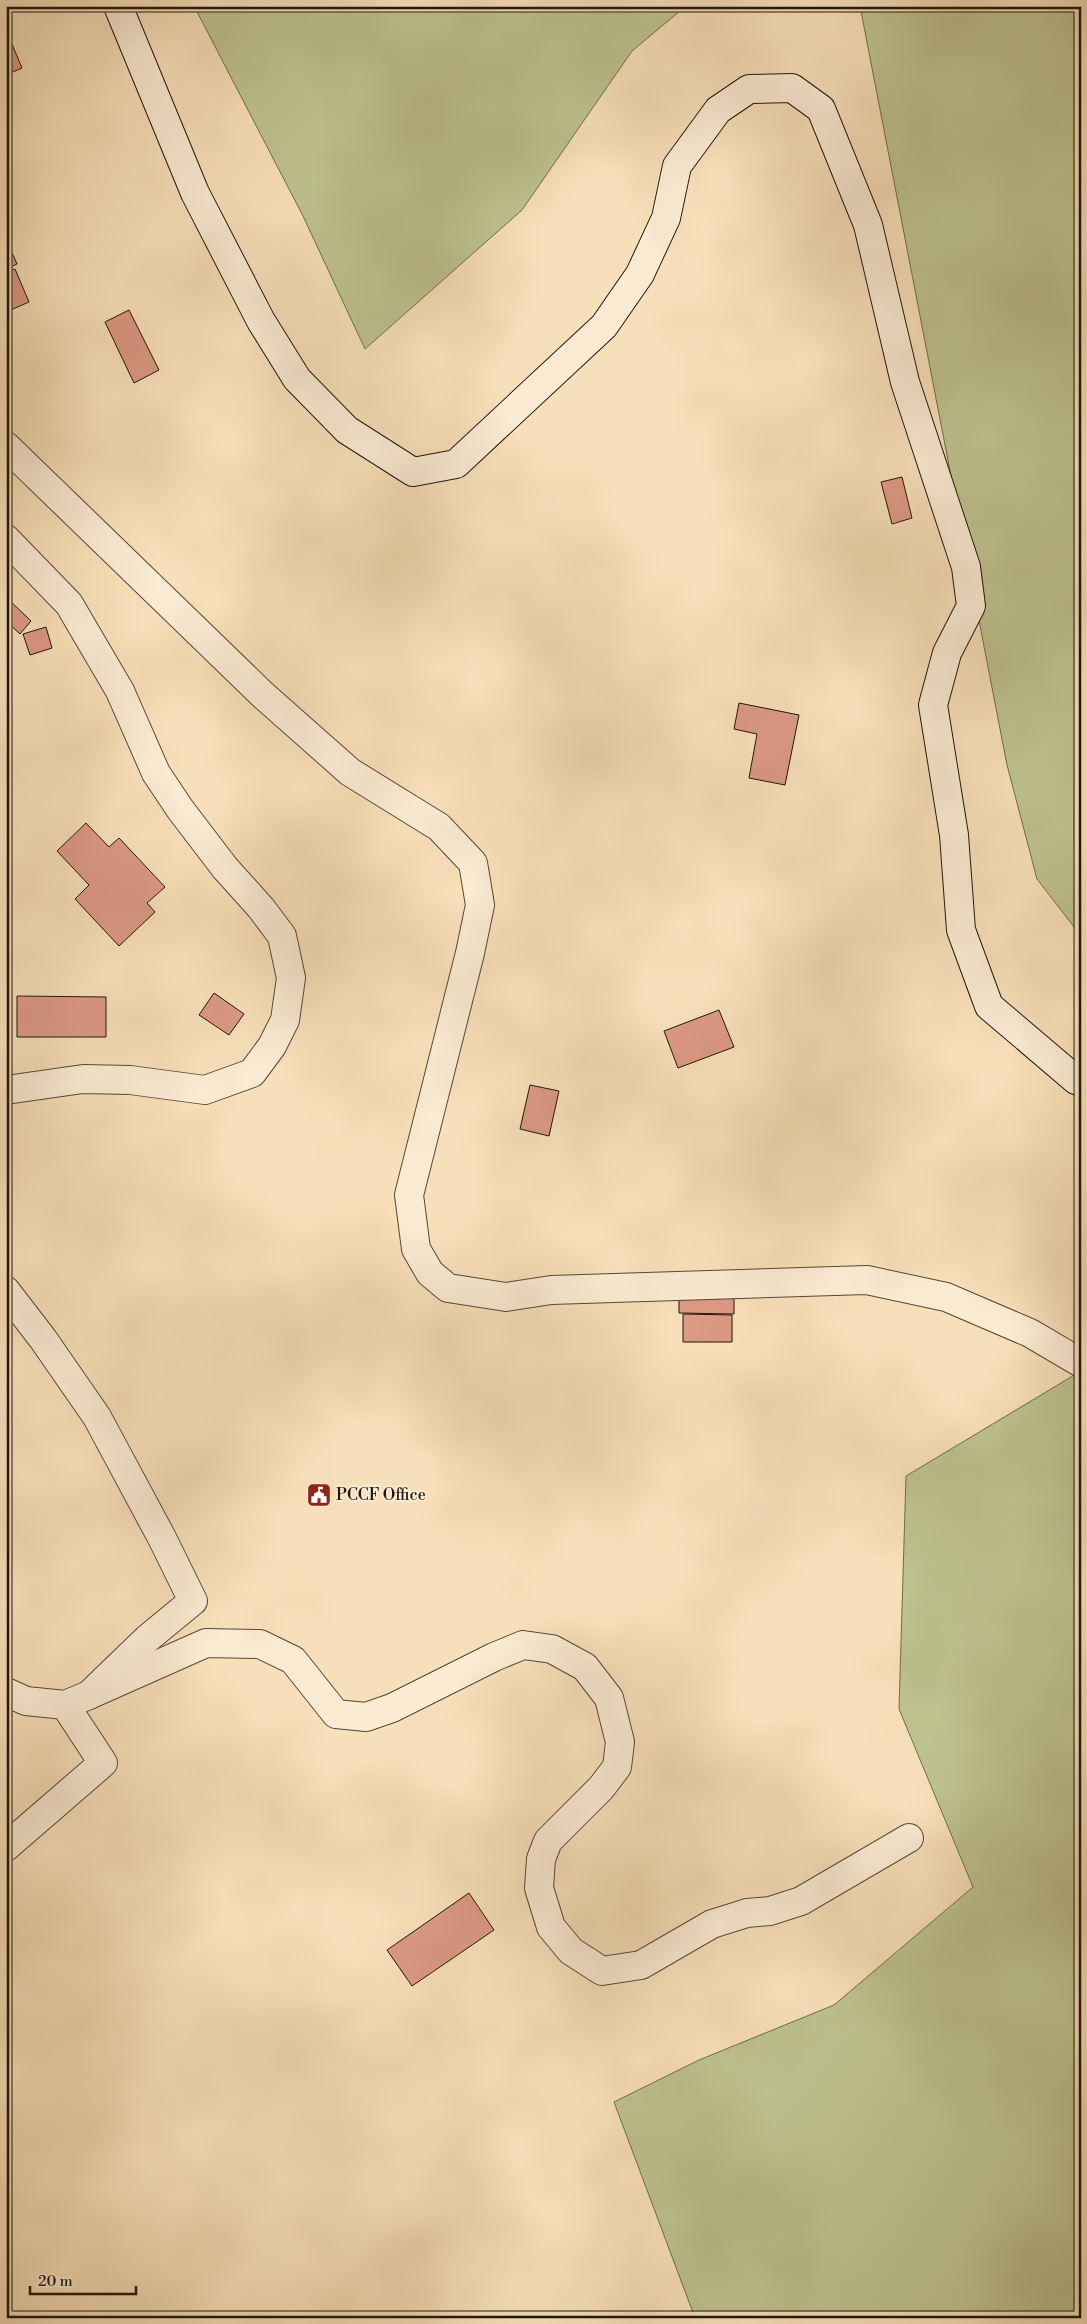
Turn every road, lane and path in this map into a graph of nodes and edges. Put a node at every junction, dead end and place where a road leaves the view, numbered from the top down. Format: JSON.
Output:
{"nodes":[{"id":1,"x":118,"y":6,"type":"edge"},
{"id":2,"x":6,"y":446,"type":"edge"},
{"id":3,"x":6,"y":539,"type":"edge"},
{"id":4,"x":1081,"y":1082,"type":"edge"},
{"id":5,"x":6,"y":1090,"type":"edge"},
{"id":6,"x":6,"y":1291,"type":"edge"},
{"id":7,"x":1081,"y":1363,"type":"edge"},
{"id":8,"x":6,"y":1692,"type":"edge"},
{"id":9,"x":77,"y":1700,"type":"junction"},
{"id":10,"x":909,"y":1838,"type":"dead end"},
{"id":11,"x":6,"y":1847,"type":"edge"}],
"edges":[{"from":1,"to":4,"type":"street"},
{"from":2,"to":7,"type":"street"},
{"from":3,"to":5,"type":"street"},
{"from":6,"to":9,"type":"street"},
{"from":8,"to":9,"type":"street"},
{"from":9,"to":10,"type":"street"},
{"from":9,"to":11,"type":"street"}]}
